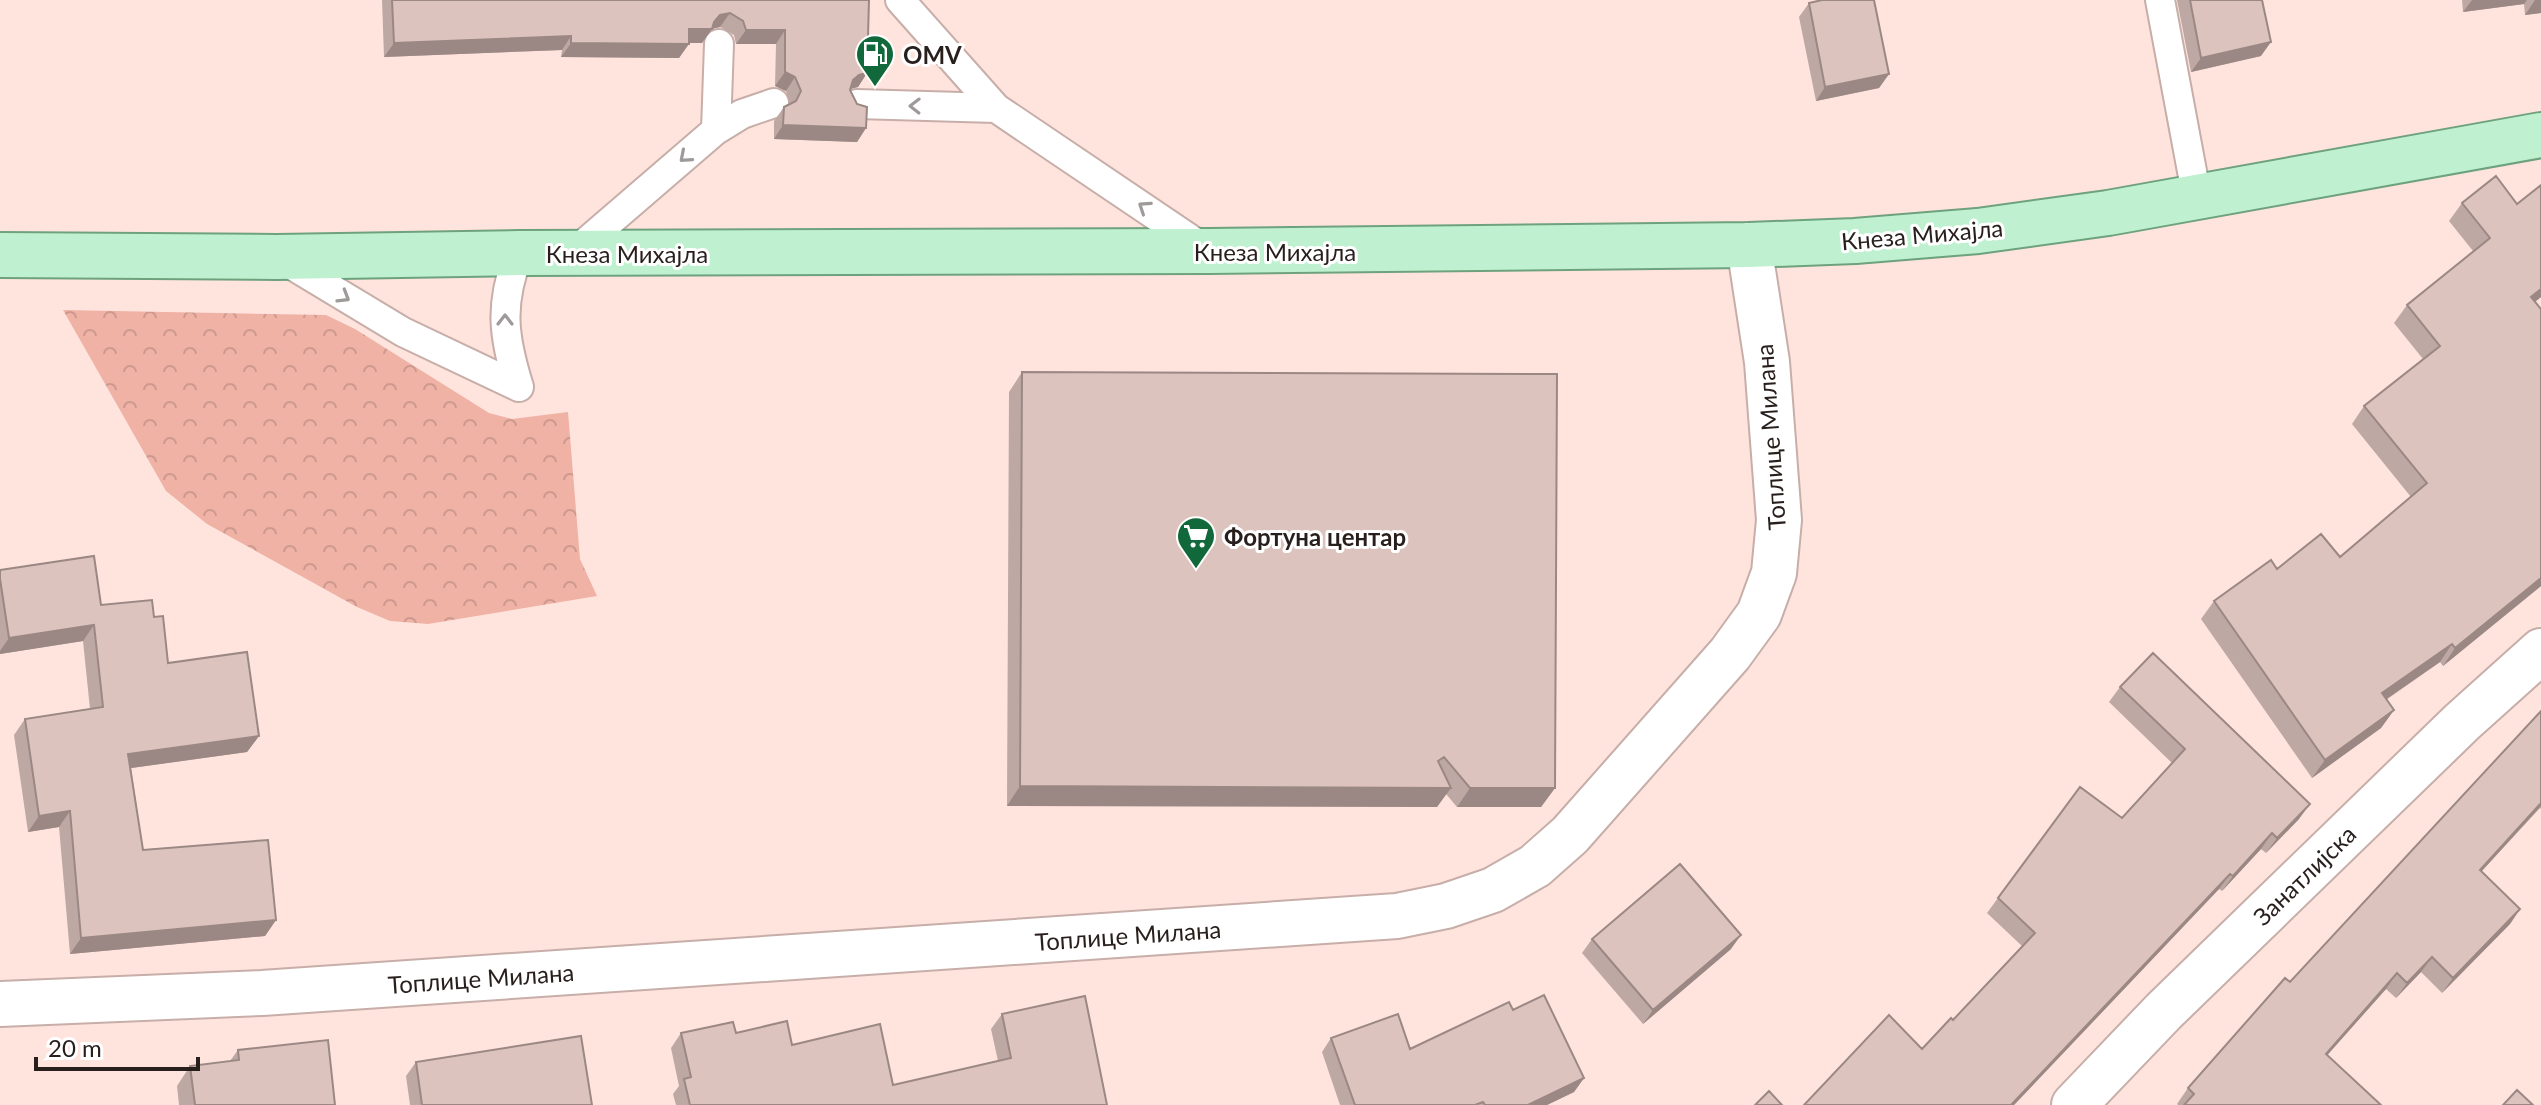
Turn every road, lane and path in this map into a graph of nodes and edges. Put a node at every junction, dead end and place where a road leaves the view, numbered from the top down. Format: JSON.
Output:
{"nodes":[{"id":1,"x":900,"y":0,"type":"edge"},
{"id":2,"x":2160,"y":0,"type":"edge"},
{"id":3,"x":719,"y":44,"type":"edge"},
{"id":4,"x":774,"y":103,"type":"dead end"},
{"id":5,"x":857,"y":104,"type":"edge"},
{"id":6,"x":996,"y":108,"type":"junction"},
{"id":7,"x":716,"y":130,"type":"junction"},
{"id":8,"x":2541,"y":135,"type":"edge"},
{"id":9,"x":2197,"y":198,"type":"junction"},
{"id":10,"x":1749,"y":245,"type":"junction"},
{"id":11,"x":1209,"y":251,"type":"junction"},
{"id":12,"x":519,"y":253,"type":"junction"},
{"id":13,"x":572,"y":254,"type":"junction"},
{"id":14,"x":0,"y":255,"type":"edge"},
{"id":15,"x":277,"y":257,"type":"junction"},
{"id":16,"x":2541,"y":651,"type":"edge"},
{"id":17,"x":0,"y":1004,"type":"edge"},
{"id":18,"x":2074,"y":1105,"type":"edge"}],
"edges":[{"from":1,"to":6,"type":"lane"},
{"from":2,"to":9,"type":"lane"},
{"from":3,"to":7,"type":"lane"},
{"from":4,"to":7,"type":"lane"},
{"from":6,"to":5,"type":"lane","one_way":true},
{"from":11,"to":6,"type":"lane","one_way":true},
{"from":7,"to":13,"type":"lane","one_way":true},
{"from":8,"to":9,"type":"main road","name":"Кнеза Михајла"},
{"from":9,"to":10,"type":"main road","name":"Кнеза Михајла"},
{"from":10,"to":11,"type":"main road","name":"Кнеза Михајла"},
{"from":10,"to":17,"type":"street","name":"Топлице Милана"},
{"from":11,"to":13,"type":"main road","name":"Кнеза Михајла"},
{"from":12,"to":13,"type":"main road","name":"Кнеза Михајла"},
{"from":12,"to":15,"type":"main road","name":"Кнеза Михајла"},
{"from":15,"to":12,"type":"lane","one_way":true},
{"from":14,"to":15,"type":"main road","name":"Кнеза Михајла"},
{"from":16,"to":18,"type":"street","name":"Занатлијска"}]}
